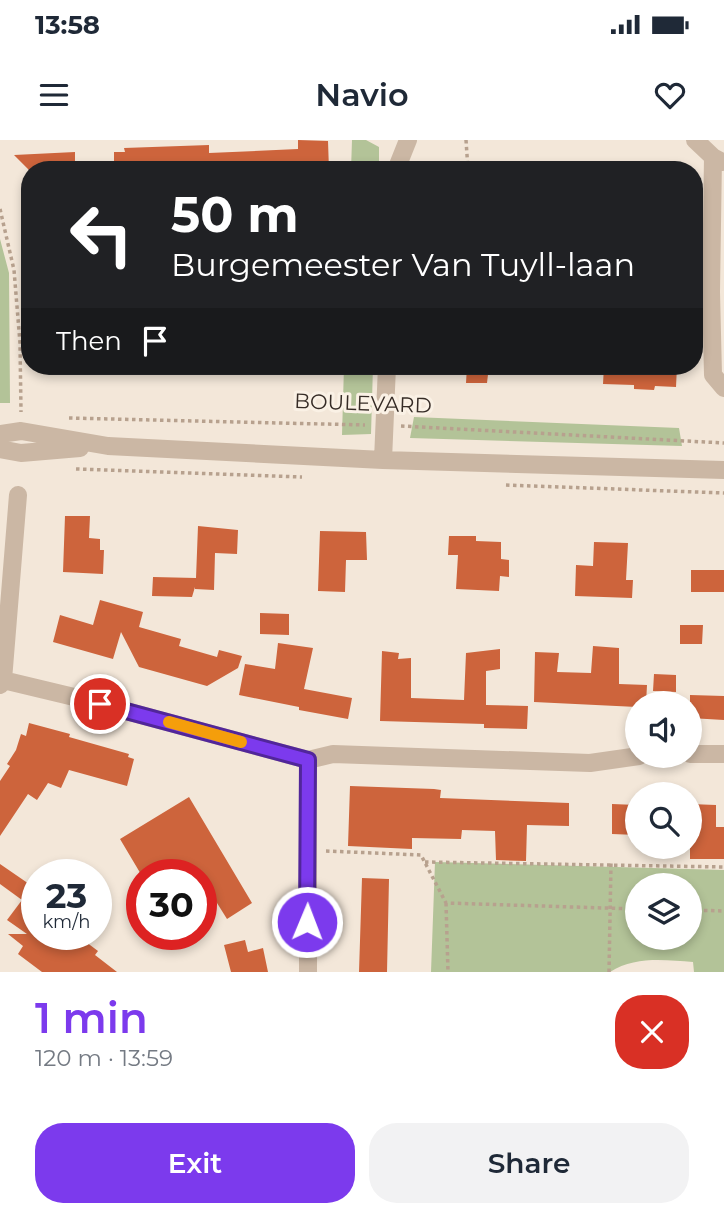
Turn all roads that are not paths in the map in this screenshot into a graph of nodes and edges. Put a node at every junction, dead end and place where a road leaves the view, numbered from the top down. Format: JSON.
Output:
{"nodes":[{"id":1,"x":695,"y":140,"type":"edge"},
{"id":2,"x":403,"y":142,"type":"edge"},
{"id":3,"x":719,"y":160,"type":"edge"},
{"id":4,"x":398,"y":161,"type":"edge"},
{"id":5,"x":703,"y":292,"type":"edge"},
{"id":6,"x":387,"y":375,"type":"edge"},
{"id":7,"x":724,"y":388,"type":"edge"},
{"id":8,"x":0,"y":434,"type":"edge"},
{"id":9,"x":108,"y":446,"type":"junction"},
{"id":10,"x":0,"y":449,"type":"edge"},
{"id":11,"x":383,"y":460,"type":"junction"},
{"id":12,"x":724,"y":470,"type":"edge"},
{"id":13,"x":18,"y":495,"type":"dead end"},
{"id":14,"x":2,"y":682,"type":"edge"},
{"id":15,"x":702,"y":754,"type":"edge"},
{"id":16,"x":724,"y":754,"type":"edge"},
{"id":17,"x":625,"y":758,"type":"edge"},
{"id":18,"x":308,"y":760,"type":"junction"},
{"id":19,"x":308,"y":972,"type":"edge"}],
"edges":[{"from":1,"to":3,"type":"street"},
{"from":2,"to":4,"type":"street"},
{"from":3,"to":5,"type":"street"},
{"from":5,"to":7,"type":"street"},
{"from":6,"to":11,"type":"street"},
{"from":8,"to":9,"type":"street"},
{"from":9,"to":10,"type":"street"},
{"from":9,"to":11,"type":"street"},
{"from":11,"to":12,"type":"street"},
{"from":13,"to":14,"type":"street"},
{"from":14,"to":18,"type":"street"},
{"from":15,"to":16,"type":"street"},
{"from":17,"to":18,"type":"street"},
{"from":18,"to":19,"type":"street"}]}
